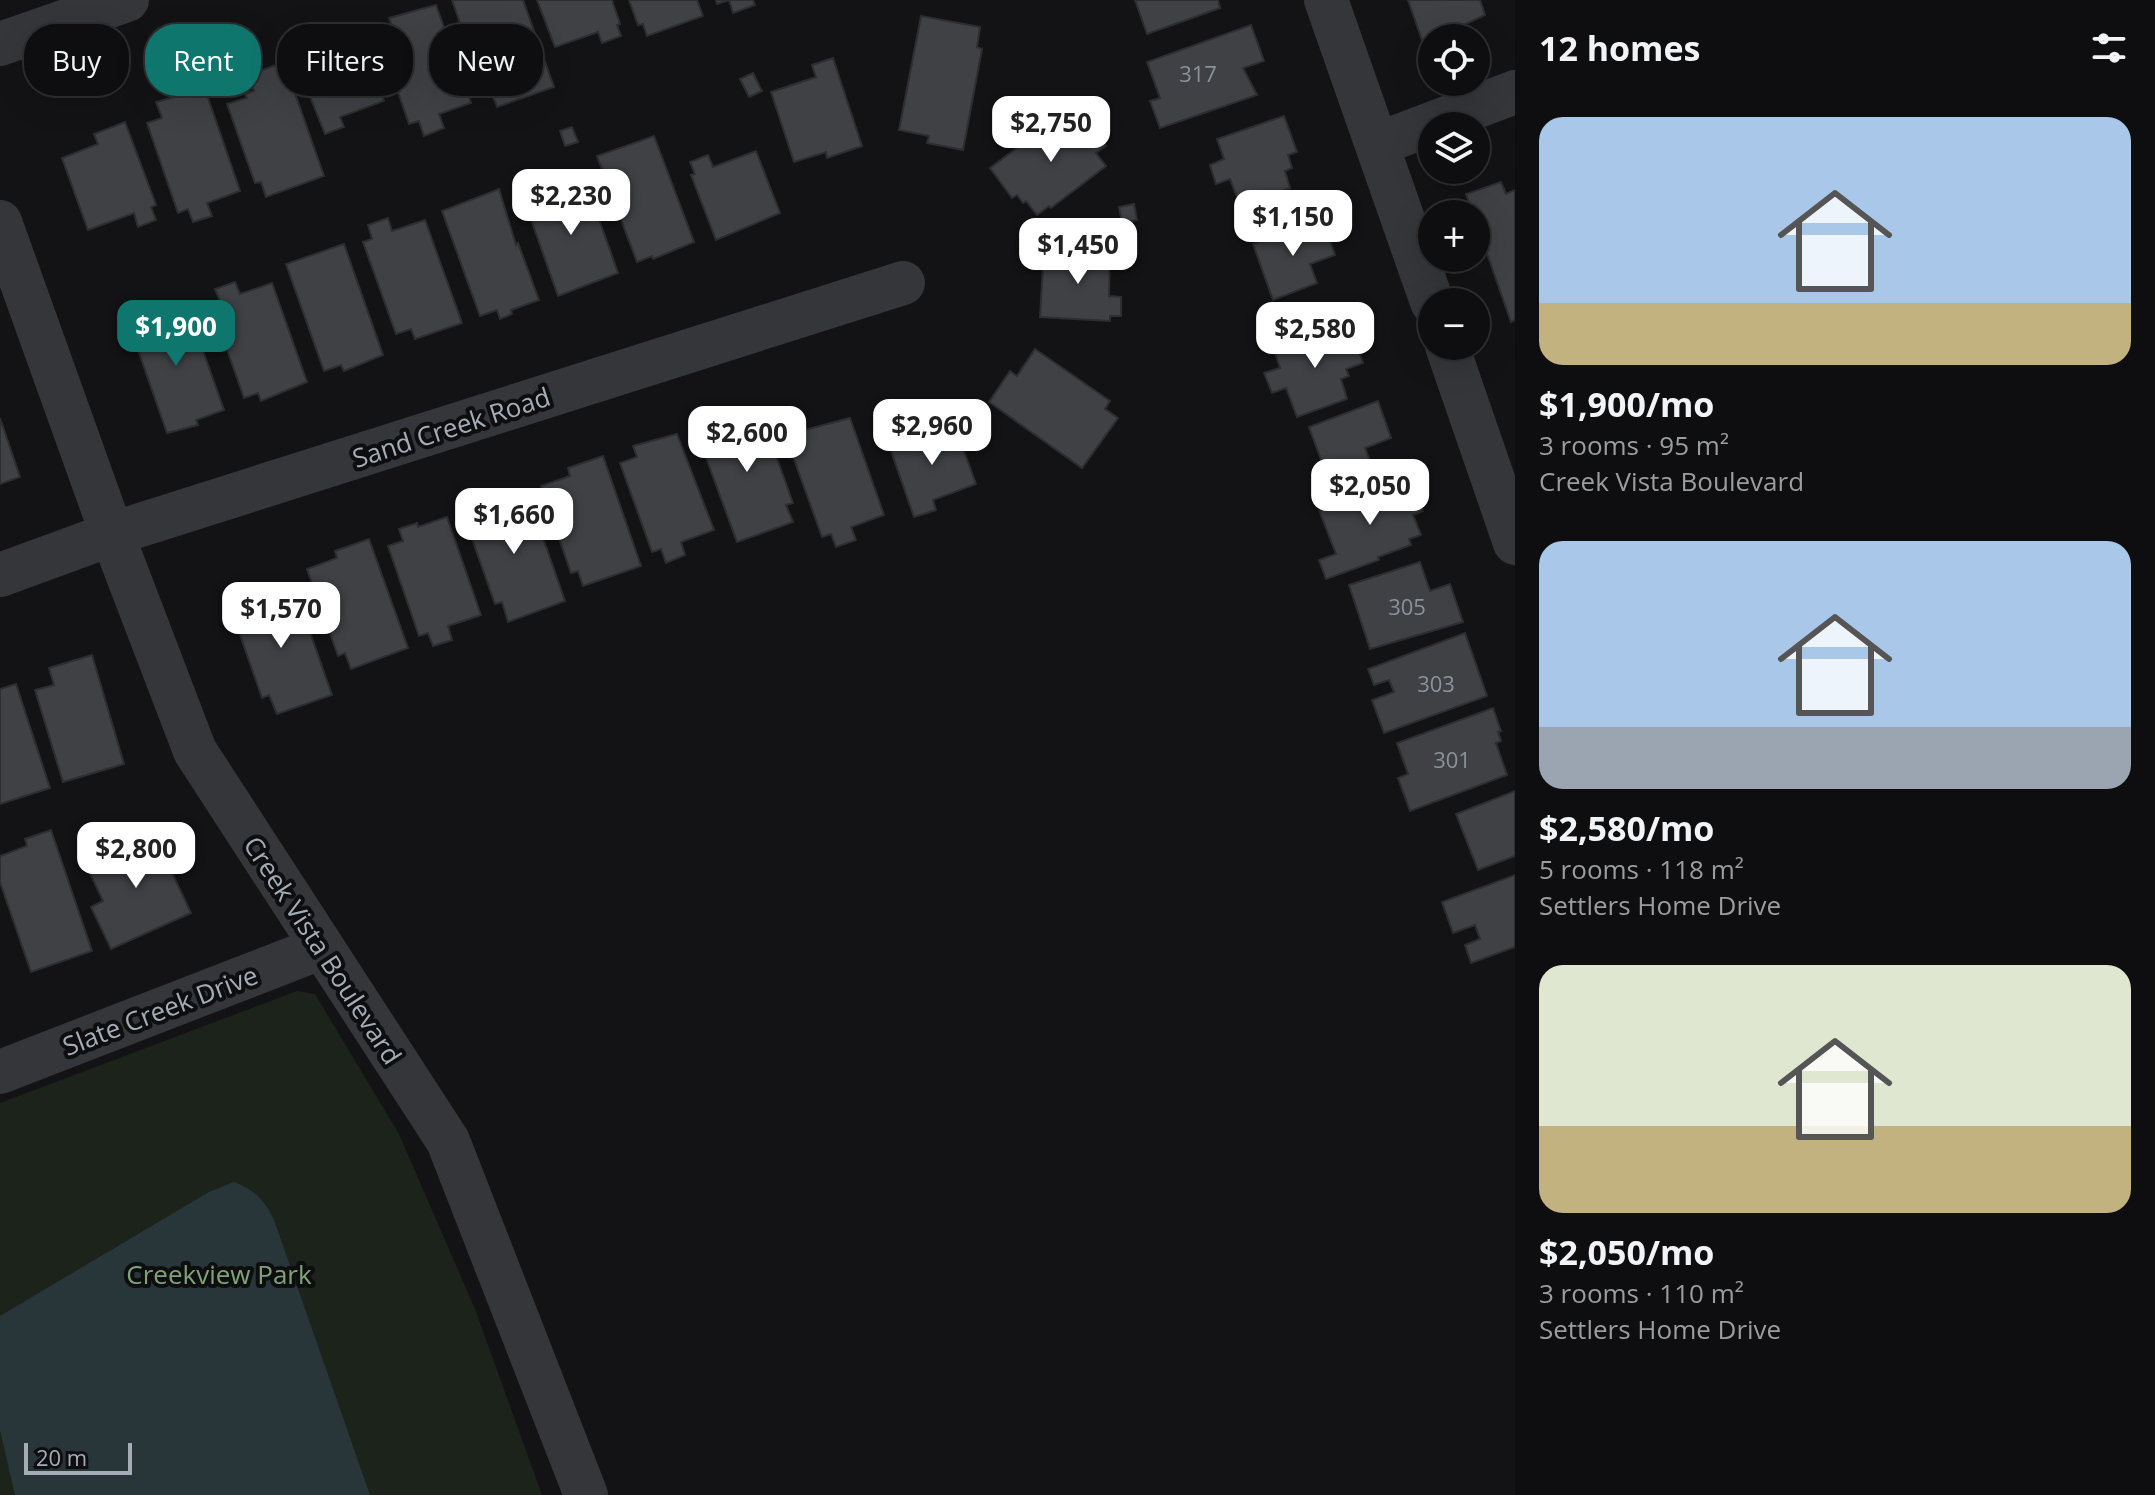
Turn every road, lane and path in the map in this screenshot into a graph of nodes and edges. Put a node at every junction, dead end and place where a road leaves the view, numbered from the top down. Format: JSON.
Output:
{"nodes":[{"id":1,"x":127,"y":0,"type":"edge"},
{"id":2,"x":1326,"y":0,"type":"edge"},
{"id":3,"x":0,"y":44,"type":"edge"},
{"id":4,"x":1515,"y":92,"type":"edge"},
{"id":5,"x":1378,"y":144,"type":"junction"},
{"id":6,"x":0,"y":222,"type":"edge"},
{"id":7,"x":903,"y":283,"type":"dead end"},
{"id":8,"x":1427,"y":288,"type":"edge"},
{"id":9,"x":1452,"y":360,"type":"edge"},
{"id":10,"x":112,"y":534,"type":"junction"},
{"id":11,"x":1515,"y":543,"type":"edge"},
{"id":12,"x":0,"y":575,"type":"edge"},
{"id":13,"x":320,"y":948,"type":"junction"},
{"id":14,"x":0,"y":1072,"type":"edge"},
{"id":15,"x":586,"y":1495,"type":"edge"}],
"edges":[{"from":1,"to":3,"type":"street"},
{"from":2,"to":5,"type":"street"},
{"from":4,"to":5,"type":"street"},
{"from":5,"to":8,"type":"street"},
{"from":6,"to":10,"type":"street","name":"Creek Vista Boulevard"},
{"from":7,"to":10,"type":"street","name":"Sand Creek Road"},
{"from":9,"to":11,"type":"street"},
{"from":10,"to":12,"type":"street","name":"Sand Creek Road"},
{"from":10,"to":13,"type":"street","name":"Creek Vista Boulevard"},
{"from":13,"to":14,"type":"street","name":"Slate Creek Drive"},
{"from":13,"to":15,"type":"street","name":"Creek Vista Boulevard"}]}
